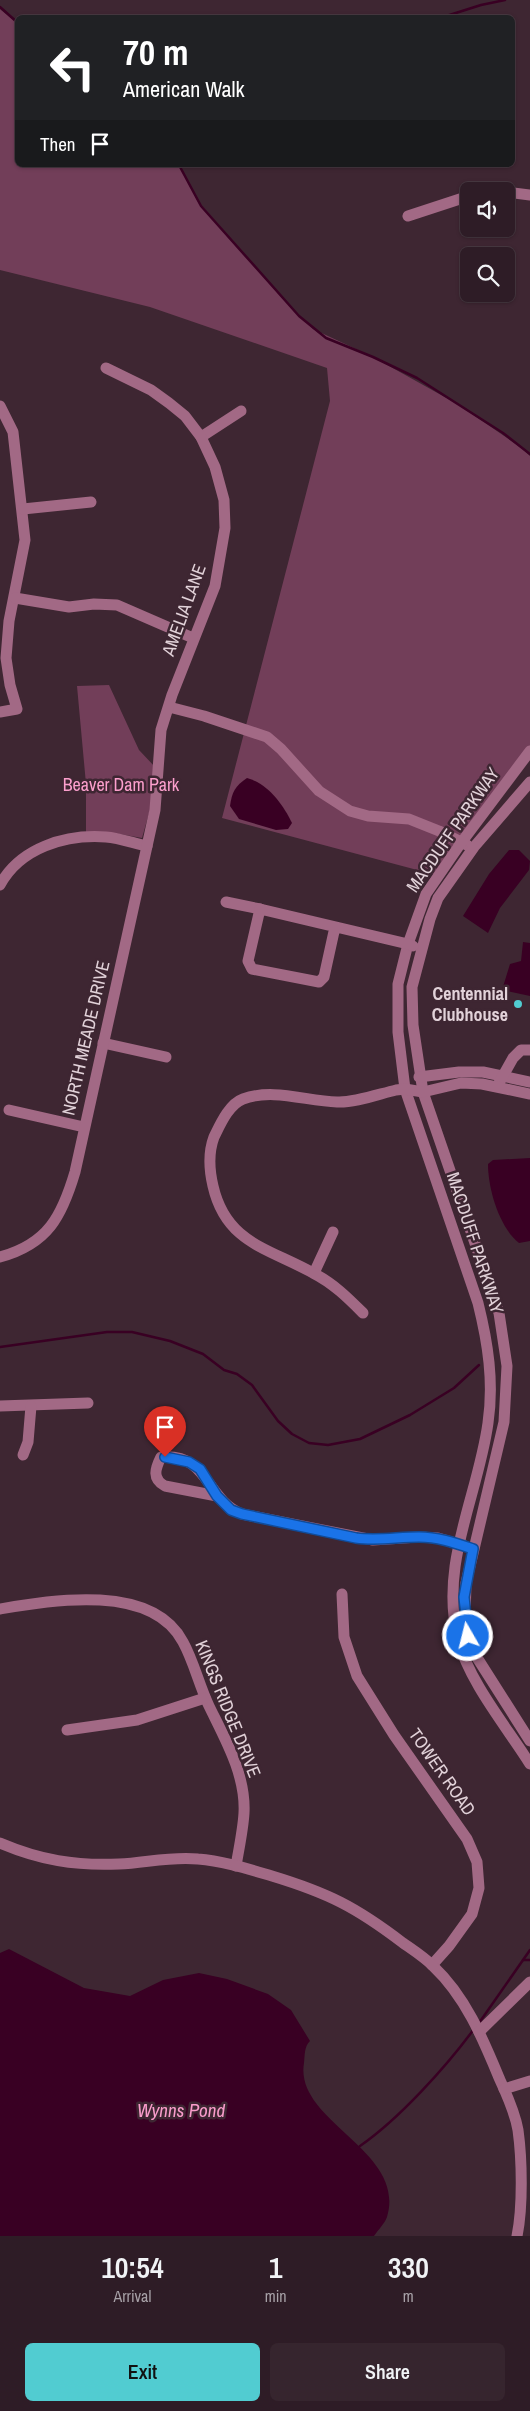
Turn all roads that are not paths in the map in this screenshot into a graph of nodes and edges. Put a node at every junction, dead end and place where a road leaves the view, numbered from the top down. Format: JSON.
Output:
{"nodes":[{"id":1,"x":515,"y":193,"type":"edge"},
{"id":2,"x":530,"y":195,"type":"edge"},
{"id":3,"x":460,"y":199,"type":"edge"},
{"id":4,"x":408,"y":216,"type":"dead end"},
{"id":5,"x":106,"y":368,"type":"dead end"},
{"id":6,"x":0,"y":406,"type":"edge"},
{"id":7,"x":241,"y":411,"type":"dead end"},
{"id":8,"x":201,"y":437,"type":"junction"},
{"id":9,"x":91,"y":502,"type":"dead end"},
{"id":10,"x":23,"y":509,"type":"junction"},
{"id":11,"x":15,"y":598,"type":"junction"},
{"id":12,"x":193,"y":638,"type":"junction"},
{"id":13,"x":169,"y":707,"type":"junction"},
{"id":14,"x":0,"y":712,"type":"edge"},
{"id":15,"x":530,"y":750,"type":"edge"},
{"id":16,"x":530,"y":782,"type":"edge"},
{"id":17,"x":157,"y":794,"type":"joint"},
{"id":18,"x":460,"y":843,"type":"junction"},
{"id":19,"x":147,"y":846,"type":"junction"},
{"id":20,"x":474,"y":847,"type":"junction"},
{"id":21,"x":0,"y":885,"type":"edge"},
{"id":22,"x":226,"y":902,"type":"dead end"},
{"id":23,"x":260,"y":909,"type":"junction"},
{"id":24,"x":335,"y":927,"type":"junction"},
{"id":25,"x":408,"y":944,"type":"junction"},
{"id":26,"x":421,"y":949,"type":"junction"},
{"id":27,"x":103,"y":1043,"type":"junction"},
{"id":28,"x":530,"y":1050,"type":"edge"},
{"id":29,"x":166,"y":1057,"type":"dead end"},
{"id":30,"x":419,"y":1077,"type":"junction"},
{"id":31,"x":500,"y":1082,"type":"junction"},
{"id":32,"x":530,"y":1082,"type":"edge"},
{"id":33,"x":405,"y":1089,"type":"junction"},
{"id":34,"x":423,"y":1092,"type":"junction"},
{"id":35,"x":530,"y":1094,"type":"edge"},
{"id":36,"x":9,"y":1110,"type":"dead end"},
{"id":37,"x":84,"y":1127,"type":"junction"},
{"id":38,"x":333,"y":1232,"type":"dead end"},
{"id":39,"x":0,"y":1257,"type":"edge"},
{"id":40,"x":314,"y":1273,"type":"junction"},
{"id":41,"x":363,"y":1313,"type":"dead end"},
{"id":42,"x":88,"y":1403,"type":"dead end"},
{"id":43,"x":0,"y":1406,"type":"edge"},
{"id":44,"x":31,"y":1406,"type":"junction"},
{"id":45,"x":23,"y":1455,"type":"dead end"},
{"id":46,"x":217,"y":1496,"type":"junction"},
{"id":47,"x":459,"y":1544,"type":"junction"},
{"id":48,"x":473,"y":1549,"type":"junction"},
{"id":49,"x":342,"y":1594,"type":"dead end"},
{"id":50,"x":0,"y":1609,"type":"edge"},
{"id":51,"x":205,"y":1698,"type":"junction"},
{"id":52,"x":67,"y":1730,"type":"dead end"},
{"id":53,"x":530,"y":1741,"type":"edge"},
{"id":54,"x":530,"y":1764,"type":"edge"},
{"id":55,"x":0,"y":1844,"type":"edge"},
{"id":56,"x":236,"y":1866,"type":"junction"},
{"id":57,"x":432,"y":1965,"type":"junction"},
{"id":58,"x":530,"y":1982,"type":"edge"},
{"id":59,"x":479,"y":2032,"type":"junction"},
{"id":60,"x":530,"y":2081,"type":"edge"},
{"id":61,"x":504,"y":2088,"type":"junction"},
{"id":62,"x":526,"y":2205,"type":"edge"},
{"id":63,"x":517,"y":2236,"type":"edge"}],
"edges":[{"from":1,"to":2,"type":"street"},
{"from":3,"to":4,"type":"street"},
{"from":5,"to":8,"type":"street","name":"AMELIA LANE"},
{"from":6,"to":10,"type":"street"},
{"from":7,"to":8,"type":"street"},
{"from":8,"to":12,"type":"street","name":"AMELIA LANE"},
{"from":9,"to":10,"type":"street"},
{"from":10,"to":11,"type":"street"},
{"from":11,"to":12,"type":"street"},
{"from":11,"to":14,"type":"street"},
{"from":12,"to":13,"type":"street","name":"AMELIA LANE"},
{"from":13,"to":17,"type":"street","name":"AMELIA LANE"},
{"from":13,"to":18,"type":"street"},
{"from":15,"to":18,"type":"street","name":"MACDUFF PARKWAY"},
{"from":16,"to":20,"type":"street","name":"MACDUFF PARKWAY"},
{"from":17,"to":19,"type":"street","name":"NORTH MEADE DRIVE"},
{"from":18,"to":20,"type":"street"},
{"from":18,"to":25,"type":"street","name":"MACDUFF PARKWAY"},
{"from":19,"to":21,"type":"street"},
{"from":19,"to":27,"type":"street","name":"NORTH MEADE DRIVE"},
{"from":20,"to":26,"type":"street","name":"MACDUFF PARKWAY"},
{"from":22,"to":23,"type":"street"},
{"from":23,"to":24,"type":"street"},
{"from":23,"to":24,"type":"street"},
{"from":24,"to":25,"type":"street"},
{"from":25,"to":26,"type":"street"},
{"from":25,"to":33,"type":"street","name":"MACDUFF PARKWAY"},
{"from":26,"to":30,"type":"street","name":"MACDUFF PARKWAY"},
{"from":27,"to":29,"type":"street"},
{"from":27,"to":37,"type":"street","name":"NORTH MEADE DRIVE"},
{"from":28,"to":31,"type":"street"},
{"from":30,"to":31,"type":"street"},
{"from":30,"to":33,"type":"street"},
{"from":30,"to":34,"type":"street","name":"MACDUFF PARKWAY"},
{"from":31,"to":32,"type":"street"},
{"from":31,"to":34,"type":"street"},
{"from":31,"to":35,"type":"street"},
{"from":33,"to":34,"type":"street"},
{"from":33,"to":40,"type":"street"},
{"from":33,"to":47,"type":"street","name":"MACDUFF PARKWAY"},
{"from":34,"to":48,"type":"street","name":"MACDUFF PARKWAY"},
{"from":36,"to":37,"type":"street"},
{"from":37,"to":39,"type":"street","name":"NORTH MEADE DRIVE"},
{"from":38,"to":40,"type":"street"},
{"from":40,"to":41,"type":"street"},
{"from":42,"to":44,"type":"street"},
{"from":43,"to":44,"type":"street"},
{"from":44,"to":45,"type":"street"},
{"from":46,"to":46,"type":"street"},
{"from":46,"to":47,"type":"street"},
{"from":47,"to":48,"type":"street"},
{"from":47,"to":54,"type":"street","name":"MACDUFF PARKWAY"},
{"from":48,"to":53,"type":"street","name":"MACDUFF PARKWAY"},
{"from":49,"to":57,"type":"street","name":"TOWER ROAD"},
{"from":50,"to":51,"type":"street","name":"KINGS RIDGE DRIVE"},
{"from":51,"to":52,"type":"street"},
{"from":51,"to":56,"type":"street","name":"KINGS RIDGE DRIVE"},
{"from":55,"to":56,"type":"street"},
{"from":56,"to":57,"type":"street"},
{"from":57,"to":59,"type":"street"},
{"from":58,"to":59,"type":"street"},
{"from":59,"to":61,"type":"street"},
{"from":60,"to":61,"type":"street"},
{"from":61,"to":62,"type":"street"},
{"from":62,"to":63,"type":"street"}]}
